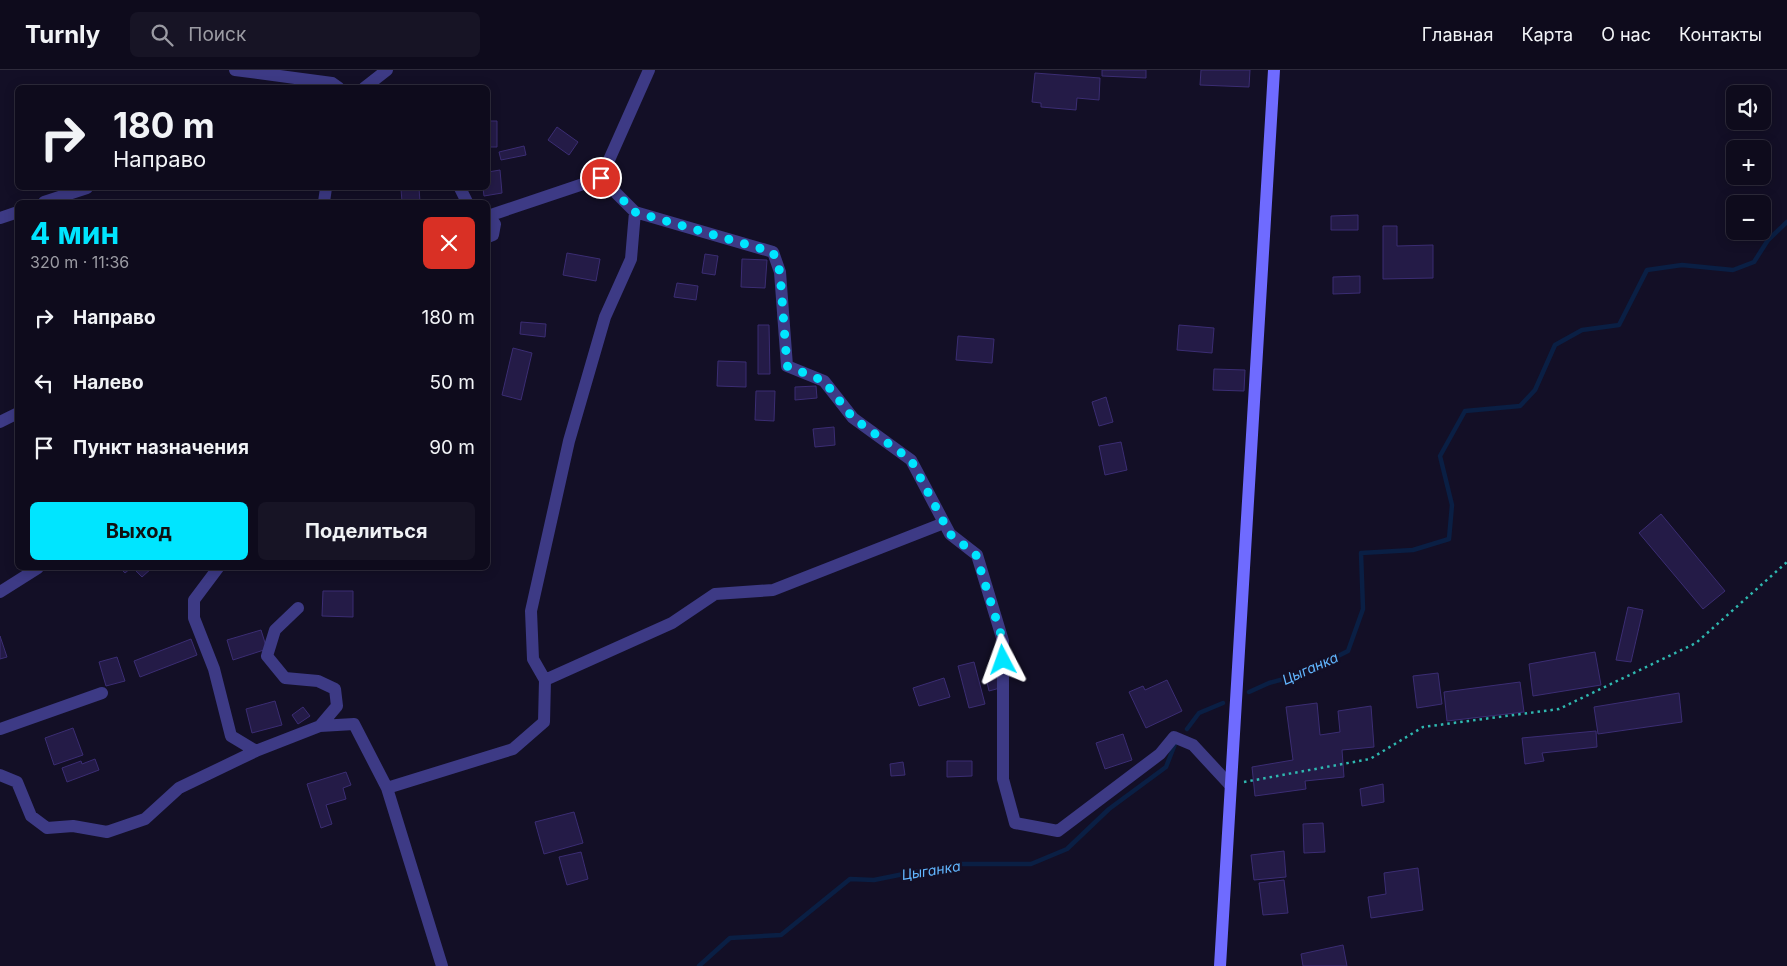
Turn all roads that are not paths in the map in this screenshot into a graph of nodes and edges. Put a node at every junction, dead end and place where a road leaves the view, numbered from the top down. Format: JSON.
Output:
{"nodes":[{"id":1,"x":235,"y":70,"type":"edge"},
{"id":2,"x":387,"y":70,"type":"edge"},
{"id":3,"x":648,"y":70,"type":"edge"},
{"id":4,"x":1274,"y":70,"type":"edge"},
{"id":5,"x":335,"y":85,"type":"edge"},
{"id":6,"x":368,"y":85,"type":"edge"},
{"id":7,"x":601,"y":178,"type":"junction"},
{"id":8,"x":81,"y":190,"type":"edge"},
{"id":9,"x":50,"y":200,"type":"edge"},
{"id":10,"x":635,"y":212,"type":"junction"},
{"id":11,"x":15,"y":213,"type":"edge"},
{"id":12,"x":490,"y":215,"type":"edge"},
{"id":13,"x":0,"y":218,"type":"edge"},
{"id":14,"x":490,"y":218,"type":"edge"},
{"id":15,"x":490,"y":236,"type":"edge"},
{"id":16,"x":15,"y":414,"type":"edge"},
{"id":17,"x":0,"y":422,"type":"edge"},
{"id":18,"x":944,"y":523,"type":"junction"},
{"id":19,"x":35,"y":570,"type":"edge"},
{"id":20,"x":216,"y":570,"type":"edge"},
{"id":21,"x":0,"y":592,"type":"edge"},
{"id":22,"x":298,"y":608,"type":"dead end"},
{"id":23,"x":545,"y":680,"type":"junction"},
{"id":24,"x":102,"y":693,"type":"dead end"},
{"id":25,"x":320,"y":726,"type":"junction"},
{"id":26,"x":0,"y":729,"type":"edge"},
{"id":27,"x":256,"y":751,"type":"junction"},
{"id":28,"x":0,"y":775,"type":"edge"},
{"id":29,"x":1230,"y":785,"type":"junction"},
{"id":30,"x":387,"y":788,"type":"junction"},
{"id":31,"x":442,"y":966,"type":"edge"},
{"id":32,"x":1220,"y":966,"type":"edge"}],
"edges":[{"from":1,"to":5,"type":"street"},
{"from":2,"to":6,"type":"street"},
{"from":3,"to":7,"type":"street"},
{"from":4,"to":29,"type":"street"},
{"from":7,"to":10,"type":"street"},
{"from":7,"to":12,"type":"street"},
{"from":8,"to":9,"type":"street"},
{"from":10,"to":18,"type":"street"},
{"from":10,"to":23,"type":"street"},
{"from":11,"to":13,"type":"street"},
{"from":14,"to":15,"type":"street"},
{"from":16,"to":17,"type":"street"},
{"from":18,"to":23,"type":"street"},
{"from":18,"to":29,"type":"street"},
{"from":19,"to":21,"type":"street"},
{"from":20,"to":27,"type":"street"},
{"from":22,"to":25,"type":"street"},
{"from":23,"to":30,"type":"street"},
{"from":24,"to":26,"type":"street"},
{"from":25,"to":27,"type":"street"},
{"from":25,"to":30,"type":"street"},
{"from":27,"to":28,"type":"street"},
{"from":29,"to":32,"type":"street"},
{"from":30,"to":31,"type":"street"}]}
